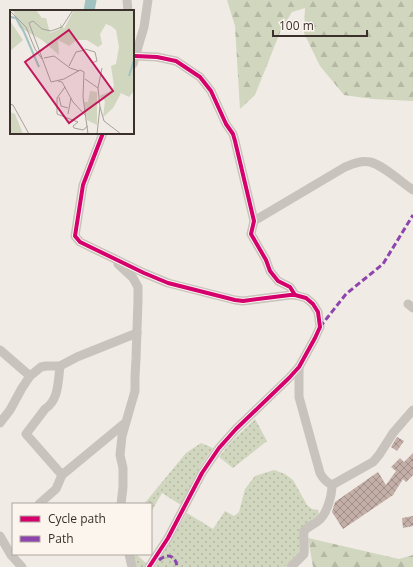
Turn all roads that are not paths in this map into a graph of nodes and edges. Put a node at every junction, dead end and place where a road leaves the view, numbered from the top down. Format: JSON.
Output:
{"nodes":[{"id":1,"x":127,"y":0,"type":"edge"},
{"id":2,"x":148,"y":0,"type":"edge"},
{"id":3,"x":128,"y":10,"type":"edge"},
{"id":4,"x":134,"y":60,"type":"edge"},
{"id":5,"x":103,"y":134,"type":"edge"},
{"id":6,"x":413,"y":190,"type":"edge"},
{"id":7,"x":254,"y":221,"type":"junction"},
{"id":8,"x":110,"y":257,"type":"junction"},
{"id":9,"x":295,"y":295,"type":"junction"},
{"id":10,"x":137,"y":333,"type":"junction"},
{"id":11,"x":0,"y":350,"type":"edge"},
{"id":12,"x":60,"y":366,"type":"junction"},
{"id":13,"x":299,"y":367,"type":"junction"},
{"id":14,"x":30,"y":376,"type":"junction"},
{"id":15,"x":413,"y":410,"type":"edge"},
{"id":16,"x":0,"y":423,"type":"edge"},
{"id":17,"x":125,"y":423,"type":"junction"},
{"id":18,"x":62,"y":475,"type":"junction"},
{"id":19,"x":332,"y":485,"type":"junction"},
{"id":20,"x":40,"y":503,"type":"edge"},
{"id":21,"x":121,"y":503,"type":"edge"},
{"id":22,"x":0,"y":536,"type":"edge"},
{"id":23,"x":129,"y":555,"type":"edge"},
{"id":24,"x":22,"y":567,"type":"edge"},
{"id":25,"x":132,"y":567,"type":"edge"},
{"id":26,"x":149,"y":567,"type":"edge"},
{"id":27,"x":290,"y":567,"type":"edge"}],
"edges":[{"from":1,"to":3,"type":"street"},
{"from":2,"to":4,"type":"street"},
{"from":4,"to":7,"type":"street"},
{"from":5,"to":8,"type":"street"},
{"from":6,"to":7,"type":"street"},
{"from":7,"to":9,"type":"street"},
{"from":8,"to":9,"type":"street"},
{"from":8,"to":10,"type":"street"},
{"from":9,"to":13,"type":"street"},
{"from":10,"to":12,"type":"street"},
{"from":10,"to":17,"type":"street"},
{"from":11,"to":14,"type":"street"},
{"from":12,"to":14,"type":"street"},
{"from":12,"to":18,"type":"street"},
{"from":13,"to":19,"type":"street"},
{"from":13,"to":26,"type":"street"},
{"from":14,"to":16,"type":"street"},
{"from":15,"to":19,"type":"street"},
{"from":17,"to":18,"type":"street"},
{"from":17,"to":21,"type":"street"},
{"from":18,"to":20,"type":"street"},
{"from":19,"to":27,"type":"street"},
{"from":22,"to":24,"type":"street"},
{"from":23,"to":25,"type":"street"}]}
